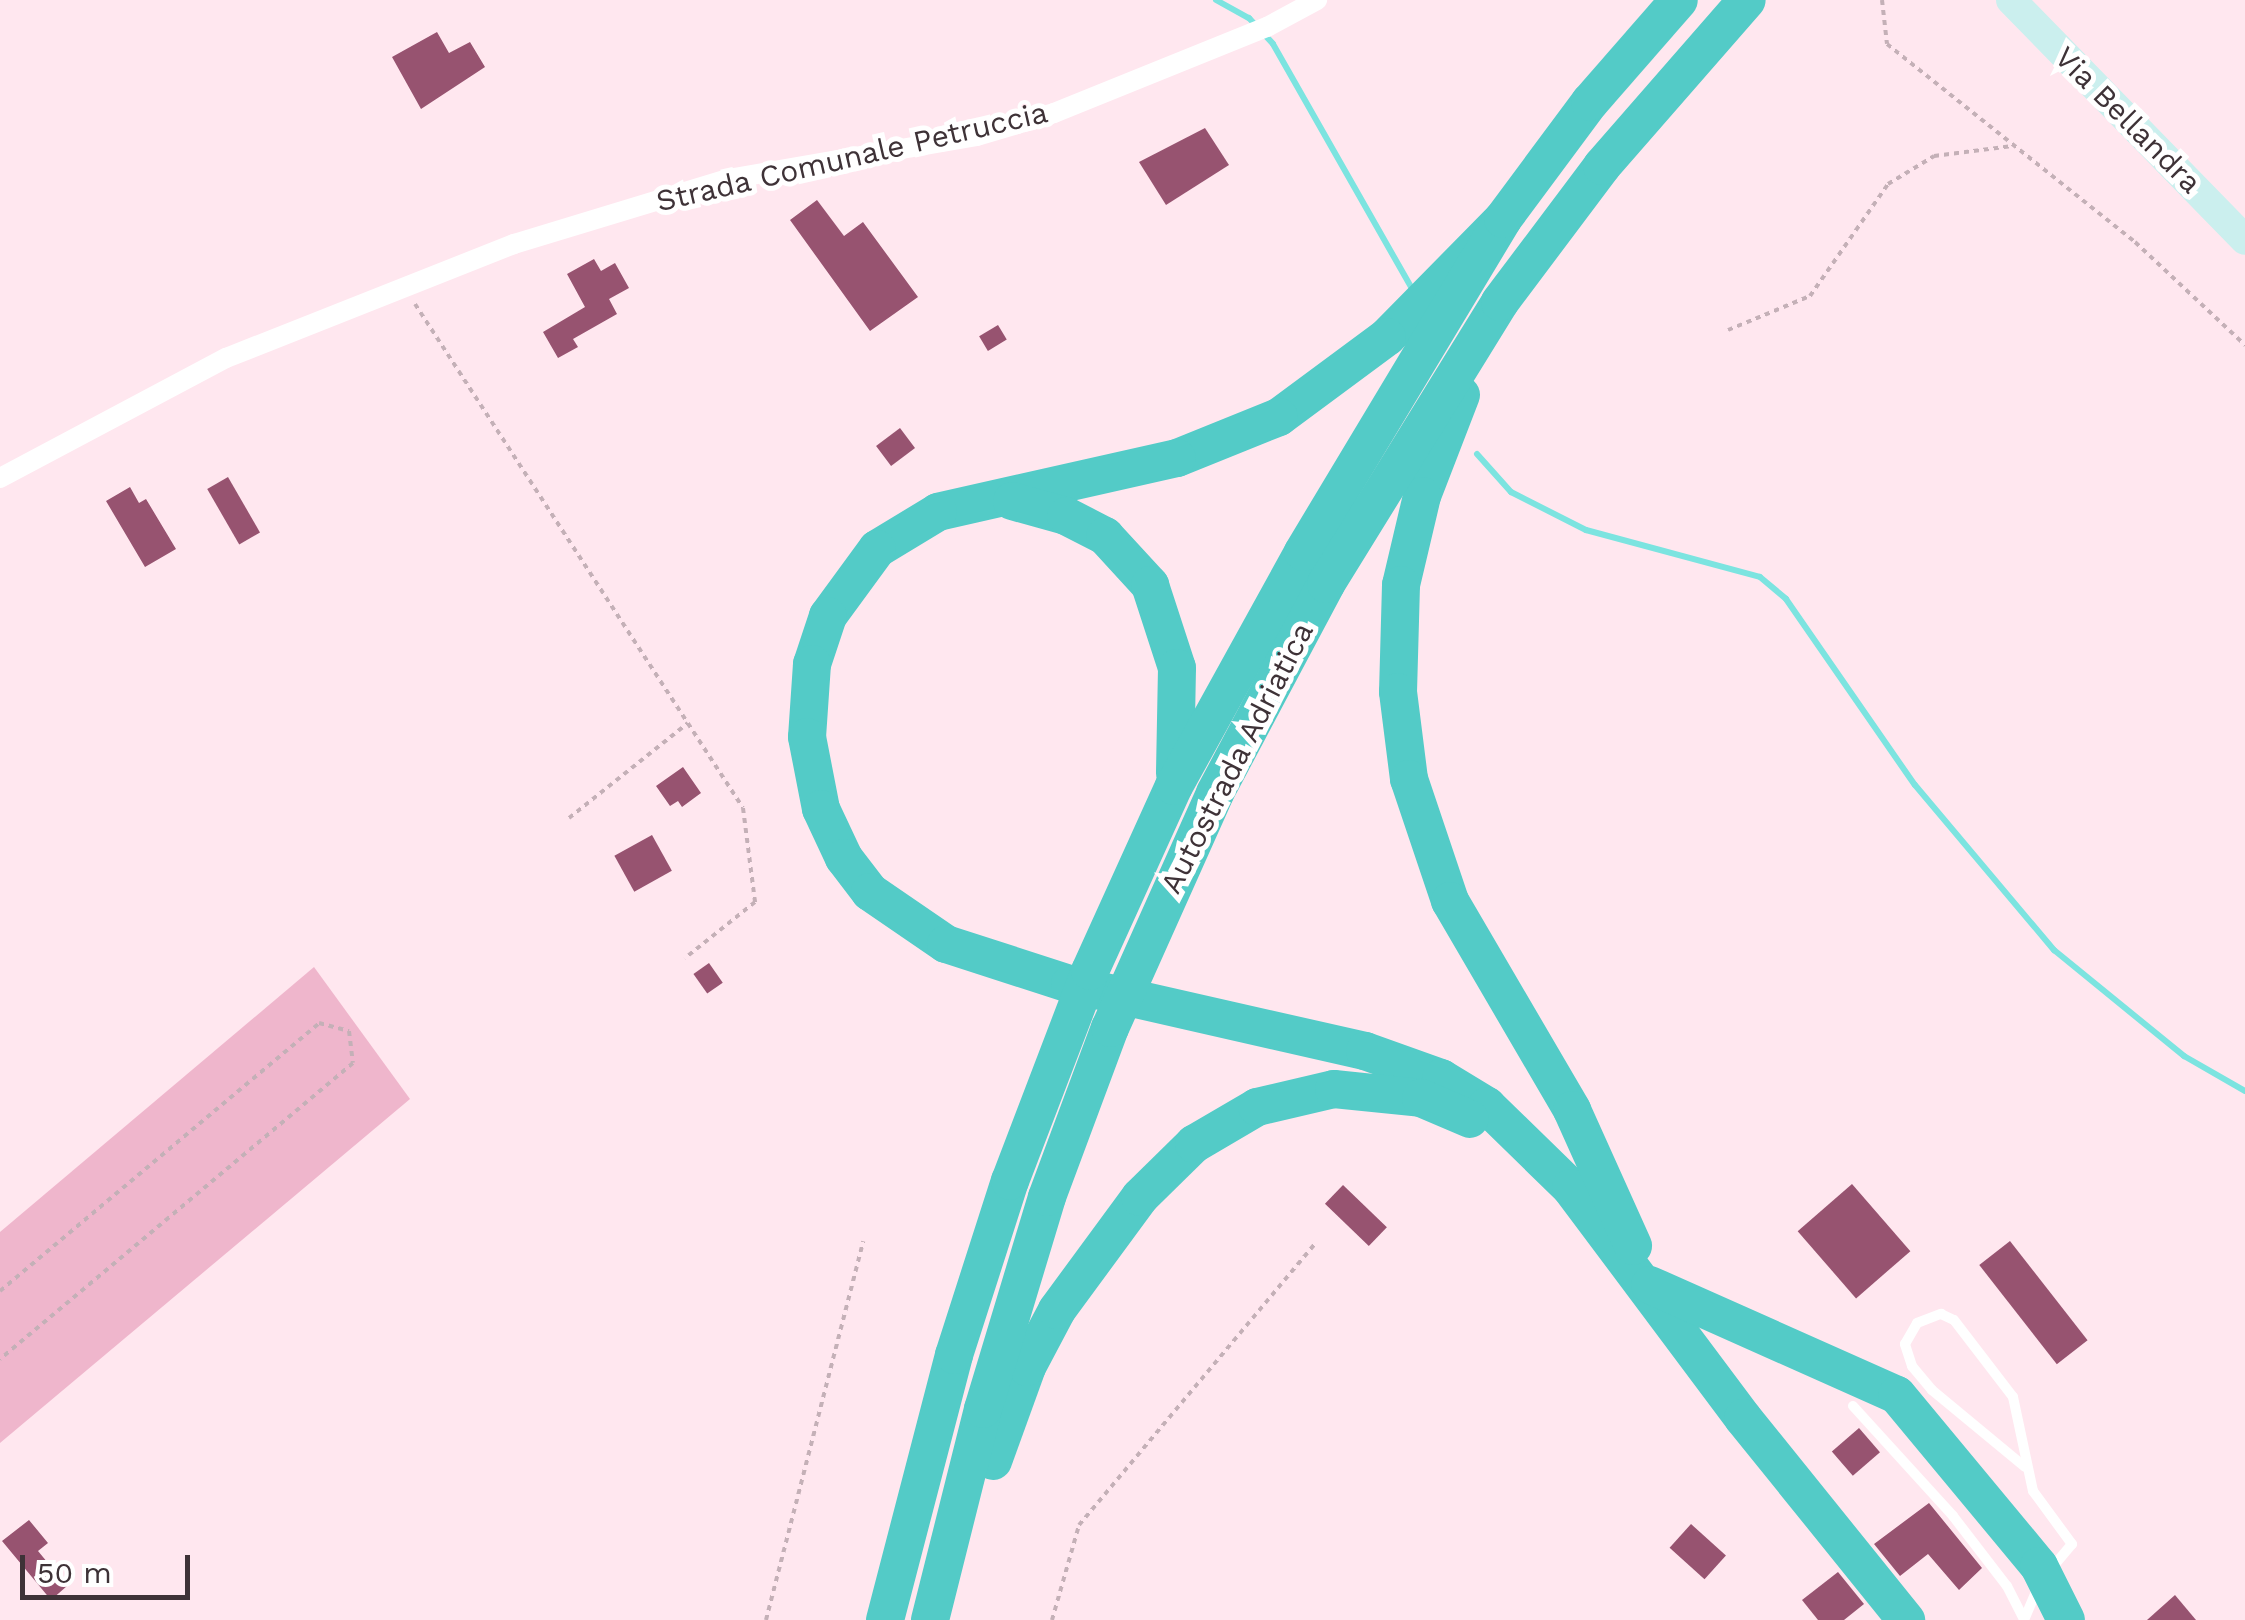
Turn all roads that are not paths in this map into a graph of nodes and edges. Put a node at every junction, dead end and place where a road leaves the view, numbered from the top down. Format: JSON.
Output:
{"nodes":[{"id":1,"x":1317,"y":0,"type":"edge"},
{"id":2,"x":1678,"y":0,"type":"edge"},
{"id":3,"x":1747,"y":0,"type":"edge"},
{"id":4,"x":2011,"y":0,"type":"edge"},
{"id":5,"x":1503,"y":219,"type":"junction"},
{"id":6,"x":2245,"y":240,"type":"edge"},
{"id":7,"x":1500,"y":302,"type":"junction"},
{"id":8,"x":0,"y":478,"type":"edge"},
{"id":9,"x":1004,"y":500,"type":"junction"},
{"id":10,"x":1174,"y":786,"type":"junction"},
{"id":11,"x":1649,"y":1285,"type":"junction"},
{"id":12,"x":1853,"y":1406,"type":"dead end"},
{"id":13,"x":2026,"y":1467,"type":"junction"},
{"id":14,"x":2046,"y":1574,"type":"junction"},
{"id":15,"x":885,"y":1620,"type":"edge"},
{"id":16,"x":930,"y":1620,"type":"edge"},
{"id":17,"x":940,"y":1620,"type":"edge"},
{"id":18,"x":1906,"y":1620,"type":"edge"},
{"id":19,"x":2024,"y":1620,"type":"edge"},
{"id":20,"x":2066,"y":1620,"type":"edge"}],
"edges":[{"from":1,"to":8,"type":"street","name":"Strada Comunale Petruccia"},
{"from":2,"to":5,"type":"highway","name":"Autostrada Adriatica"},
{"from":3,"to":7,"type":"highway","name":"Autostrada Adriatica"},
{"from":4,"to":6,"type":"main road","name":"Via Bellandra"},
{"from":5,"to":9,"type":"highway"},
{"from":5,"to":10,"type":"highway","name":"Autostrada Adriatica"},
{"from":7,"to":11,"type":"highway"},
{"from":7,"to":16,"type":"highway","name":"Autostrada Adriatica"},
{"from":9,"to":10,"type":"highway"},
{"from":9,"to":11,"type":"highway"},
{"from":10,"to":15,"type":"highway","name":"Autostrada Adriatica"},
{"from":11,"to":14,"type":"highway"},
{"from":11,"to":17,"type":"highway"},
{"from":11,"to":18,"type":"highway"},
{"from":12,"to":19,"type":"lane"},
{"from":13,"to":13,"type":"lane"},
{"from":13,"to":14,"type":"lane"},
{"from":14,"to":19,"type":"lane"},
{"from":14,"to":20,"type":"highway"}]}
